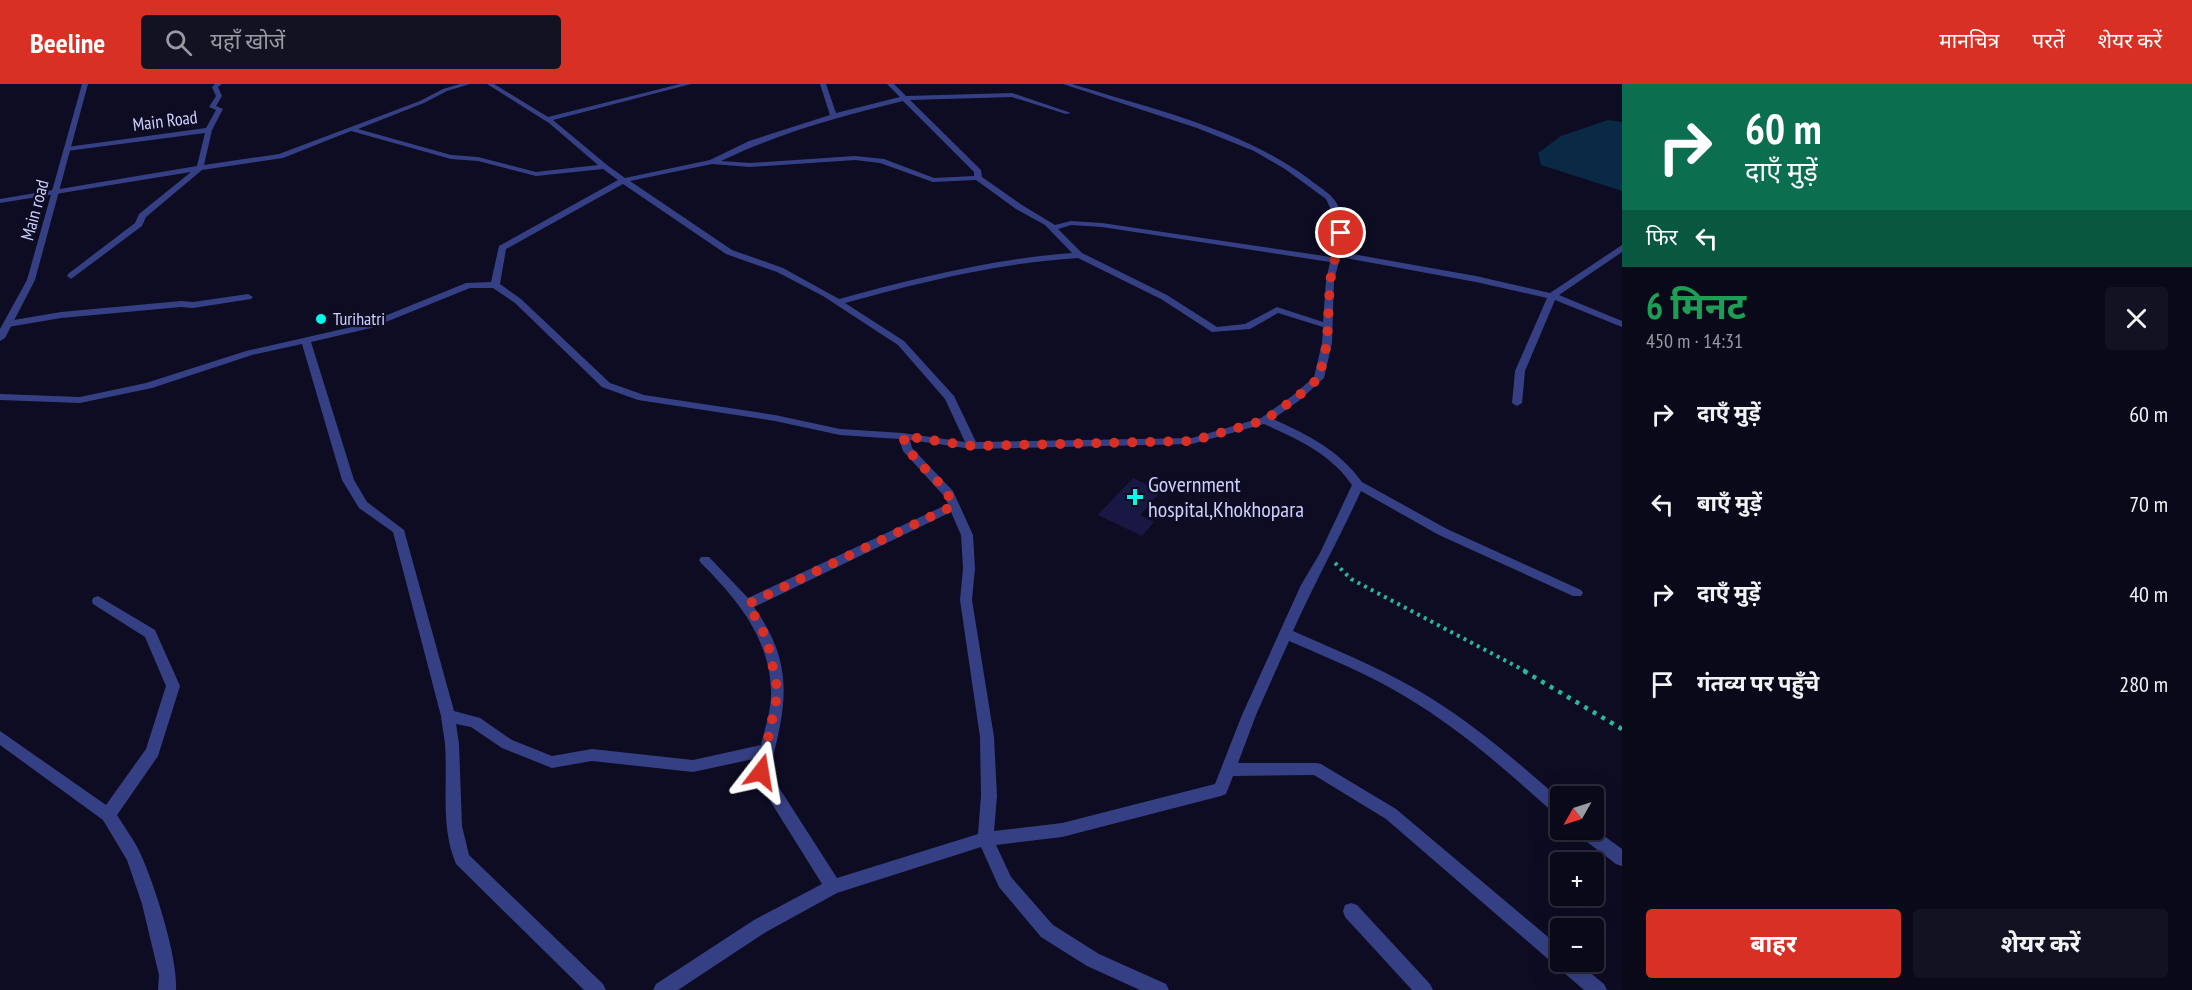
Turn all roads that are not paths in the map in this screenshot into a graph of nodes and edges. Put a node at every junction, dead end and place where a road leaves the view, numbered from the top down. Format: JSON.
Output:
{"nodes":[{"id":1,"x":85,"y":84,"type":"edge"},
{"id":2,"x":219,"y":84,"type":"edge"},
{"id":3,"x":467,"y":84,"type":"edge"},
{"id":4,"x":490,"y":84,"type":"edge"},
{"id":5,"x":688,"y":84,"type":"edge"},
{"id":6,"x":823,"y":84,"type":"edge"},
{"id":7,"x":890,"y":84,"type":"edge"},
{"id":8,"x":1066,"y":84,"type":"edge"},
{"id":9,"x":904,"y":98,"type":"junction"},
{"id":10,"x":1068,"y":112,"type":"dead end"},
{"id":11,"x":834,"y":116,"type":"junction"},
{"id":12,"x":546,"y":120,"type":"junction"},
{"id":13,"x":351,"y":129,"type":"junction"},
{"id":14,"x":209,"y":130,"type":"junction"},
{"id":15,"x":67,"y":149,"type":"junction"},
{"id":16,"x":712,"y":162,"type":"junction"},
{"id":17,"x":604,"y":167,"type":"junction"},
{"id":18,"x":200,"y":168,"type":"junction"},
{"id":19,"x":978,"y":177,"type":"junction"},
{"id":20,"x":624,"y":180,"type":"junction"},
{"id":21,"x":56,"y":191,"type":"junction"},
{"id":22,"x":0,"y":201,"type":"edge"},
{"id":23,"x":1053,"y":228,"type":"junction"},
{"id":24,"x":1622,"y":248,"type":"edge"},
{"id":25,"x":1079,"y":255,"type":"junction"},
{"id":26,"x":1336,"y":257,"type":"junction"},
{"id":27,"x":71,"y":276,"type":"dead end"},
{"id":28,"x":495,"y":285,"type":"junction"},
{"id":29,"x":1552,"y":296,"type":"junction"},
{"id":30,"x":248,"y":297,"type":"dead end"},
{"id":31,"x":837,"y":302,"type":"junction"},
{"id":32,"x":8,"y":324,"type":"junction"},
{"id":33,"x":1622,"y":324,"type":"edge"},
{"id":34,"x":1328,"y":326,"type":"junction"},
{"id":35,"x":0,"y":338,"type":"edge"},
{"id":36,"x":306,"y":340,"type":"junction"},
{"id":37,"x":0,"y":397,"type":"edge"},
{"id":38,"x":1517,"y":403,"type":"dead end"},
{"id":39,"x":1265,"y":420,"type":"junction"},
{"id":40,"x":903,"y":436,"type":"junction"},
{"id":41,"x":972,"y":446,"type":"junction"},
{"id":42,"x":1358,"y":485,"type":"junction"},
{"id":43,"x":953,"y":506,"type":"junction"},
{"id":44,"x":705,"y":560,"type":"dead end"},
{"id":45,"x":1576,"y":593,"type":"dead end"},
{"id":46,"x":98,"y":602,"type":"dead end"},
{"id":47,"x":748,"y":604,"type":"junction"},
{"id":48,"x":1286,"y":634,"type":"junction"},
{"id":49,"x":448,"y":716,"type":"junction"},
{"id":50,"x":0,"y":736,"type":"edge"},
{"id":51,"x":767,"y":750,"type":"junction"},
{"id":52,"x":1229,"y":770,"type":"junction"},
{"id":53,"x":1550,"y":800,"type":"edge"},
{"id":54,"x":108,"y":816,"type":"junction"},
{"id":55,"x":985,"y":839,"type":"junction"},
{"id":56,"x":1597,"y":840,"type":"edge"},
{"id":57,"x":1622,"y":859,"type":"edge"},
{"id":58,"x":833,"y":887,"type":"junction"},
{"id":59,"x":1351,"y":911,"type":"dead end"},
{"id":60,"x":1550,"y":949,"type":"edge"},
{"id":61,"x":1576,"y":972,"type":"edge"},
{"id":62,"x":167,"y":990,"type":"edge"},
{"id":63,"x":597,"y":990,"type":"edge"},
{"id":64,"x":662,"y":990,"type":"edge"},
{"id":65,"x":1160,"y":990,"type":"edge"},
{"id":66,"x":1424,"y":990,"type":"edge"},
{"id":67,"x":1598,"y":990,"type":"edge"}],
"edges":[{"from":1,"to":15,"type":"street","name":"Main road"},
{"from":2,"to":14,"type":"street","name":"Main Road"},
{"from":3,"to":13,"type":"street"},
{"from":4,"to":12,"type":"street"},
{"from":5,"to":12,"type":"street"},
{"from":6,"to":11,"type":"street"},
{"from":7,"to":9,"type":"street"},
{"from":8,"to":26,"type":"street"},
{"from":9,"to":10,"type":"street"},
{"from":9,"to":11,"type":"street"},
{"from":9,"to":19,"type":"street"},
{"from":11,"to":16,"type":"street"},
{"from":12,"to":17,"type":"street"},
{"from":13,"to":17,"type":"street"},
{"from":13,"to":18,"type":"street"},
{"from":14,"to":15,"type":"street","name":"Main Road"},
{"from":14,"to":18,"type":"street"},
{"from":15,"to":21,"type":"street","name":"Main road"},
{"from":16,"to":19,"type":"street"},
{"from":16,"to":20,"type":"street"},
{"from":17,"to":20,"type":"street"},
{"from":18,"to":21,"type":"street"},
{"from":18,"to":27,"type":"street"},
{"from":19,"to":23,"type":"street"},
{"from":20,"to":28,"type":"street"},
{"from":20,"to":31,"type":"street"},
{"from":21,"to":22,"type":"street"},
{"from":21,"to":32,"type":"street","name":"Main road"},
{"from":23,"to":25,"type":"street"},
{"from":23,"to":26,"type":"street"},
{"from":24,"to":29,"type":"street"},
{"from":25,"to":31,"type":"street"},
{"from":25,"to":34,"type":"street"},
{"from":26,"to":29,"type":"street"},
{"from":26,"to":34,"type":"street"},
{"from":28,"to":36,"type":"street"},
{"from":28,"to":40,"type":"street"},
{"from":29,"to":33,"type":"street"},
{"from":29,"to":38,"type":"street"},
{"from":30,"to":32,"type":"street"},
{"from":31,"to":41,"type":"street"},
{"from":32,"to":35,"type":"street","name":"Main road"},
{"from":34,"to":39,"type":"street"},
{"from":36,"to":37,"type":"street"},
{"from":36,"to":49,"type":"street"},
{"from":39,"to":41,"type":"street"},
{"from":39,"to":42,"type":"street"},
{"from":40,"to":41,"type":"street"},
{"from":40,"to":43,"type":"street"},
{"from":42,"to":45,"type":"street"},
{"from":42,"to":48,"type":"street"},
{"from":43,"to":47,"type":"street"},
{"from":43,"to":55,"type":"street"},
{"from":44,"to":47,"type":"street"},
{"from":46,"to":54,"type":"street"},
{"from":47,"to":51,"type":"street"},
{"from":48,"to":52,"type":"street"},
{"from":48,"to":53,"type":"street"},
{"from":49,"to":51,"type":"street"},
{"from":49,"to":63,"type":"street"},
{"from":50,"to":54,"type":"street"},
{"from":51,"to":58,"type":"street"},
{"from":52,"to":55,"type":"street"},
{"from":52,"to":60,"type":"street"},
{"from":54,"to":62,"type":"street"},
{"from":55,"to":58,"type":"street"},
{"from":55,"to":65,"type":"street"},
{"from":56,"to":57,"type":"street"},
{"from":58,"to":64,"type":"street"},
{"from":59,"to":66,"type":"street"},
{"from":61,"to":67,"type":"street"}]}
